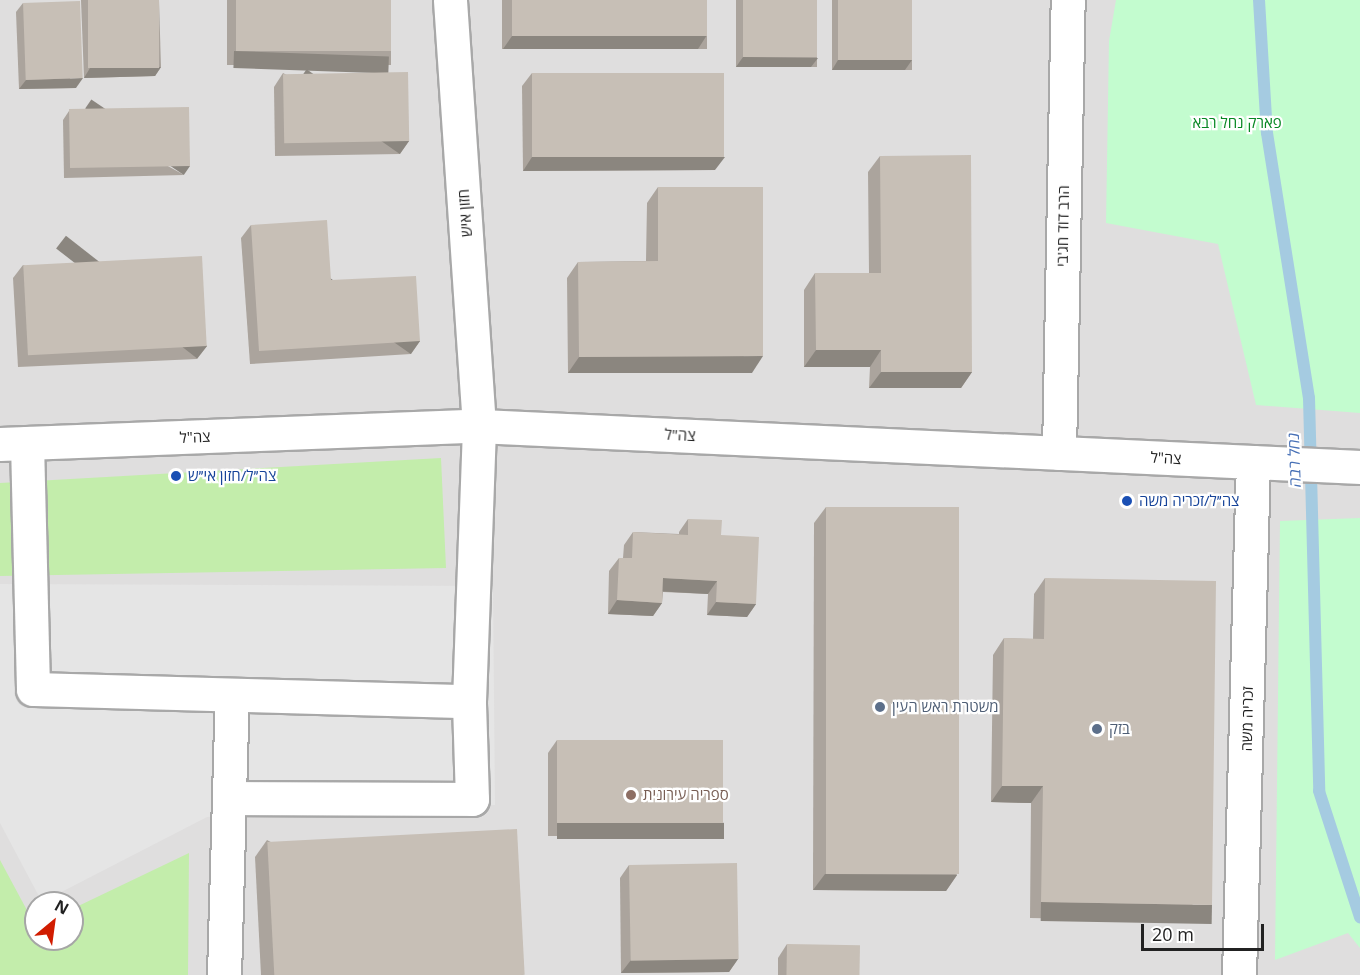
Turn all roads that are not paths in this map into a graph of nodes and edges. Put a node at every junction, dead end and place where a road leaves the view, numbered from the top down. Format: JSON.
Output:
{"nodes":[{"id":1,"x":450,"y":0,"type":"edge"},
{"id":2,"x":1068,"y":0,"type":"edge"},
{"id":3,"x":479,"y":426,"type":"junction"},
{"id":4,"x":13,"y":444,"type":"edge"},
{"id":5,"x":1059,"y":453,"type":"junction"},
{"id":6,"x":1253,"y":462,"type":"junction"},
{"id":7,"x":1360,"y":467,"type":"edge"},
{"id":8,"x":232,"y":697,"type":"junction"},
{"id":9,"x":469,"y":701,"type":"junction"},
{"id":10,"x":229,"y":798,"type":"junction"},
{"id":11,"x":224,"y":975,"type":"edge"},
{"id":12,"x":1239,"y":975,"type":"edge"}],
"edges":[{"from":1,"to":3,"type":"street","name":"חזון איש"},
{"from":2,"to":5,"type":"street","name":"הרב דוד חג'בי"},
{"from":3,"to":4,"type":"street","name":"צה\"ל"},
{"from":3,"to":5,"type":"street","name":"צה\"ל"},
{"from":3,"to":9,"type":"street","name":"חזון איש"},
{"from":4,"to":8,"type":"street"},
{"from":5,"to":6,"type":"street","name":"צה\"ל"},
{"from":6,"to":7,"type":"street","name":"צה\"ל"},
{"from":6,"to":12,"type":"street","name":"זכריה משה"},
{"from":8,"to":9,"type":"street"},
{"from":8,"to":10,"type":"street"},
{"from":9,"to":10,"type":"street","name":"חזון איש"},
{"from":10,"to":11,"type":"street"}]}
